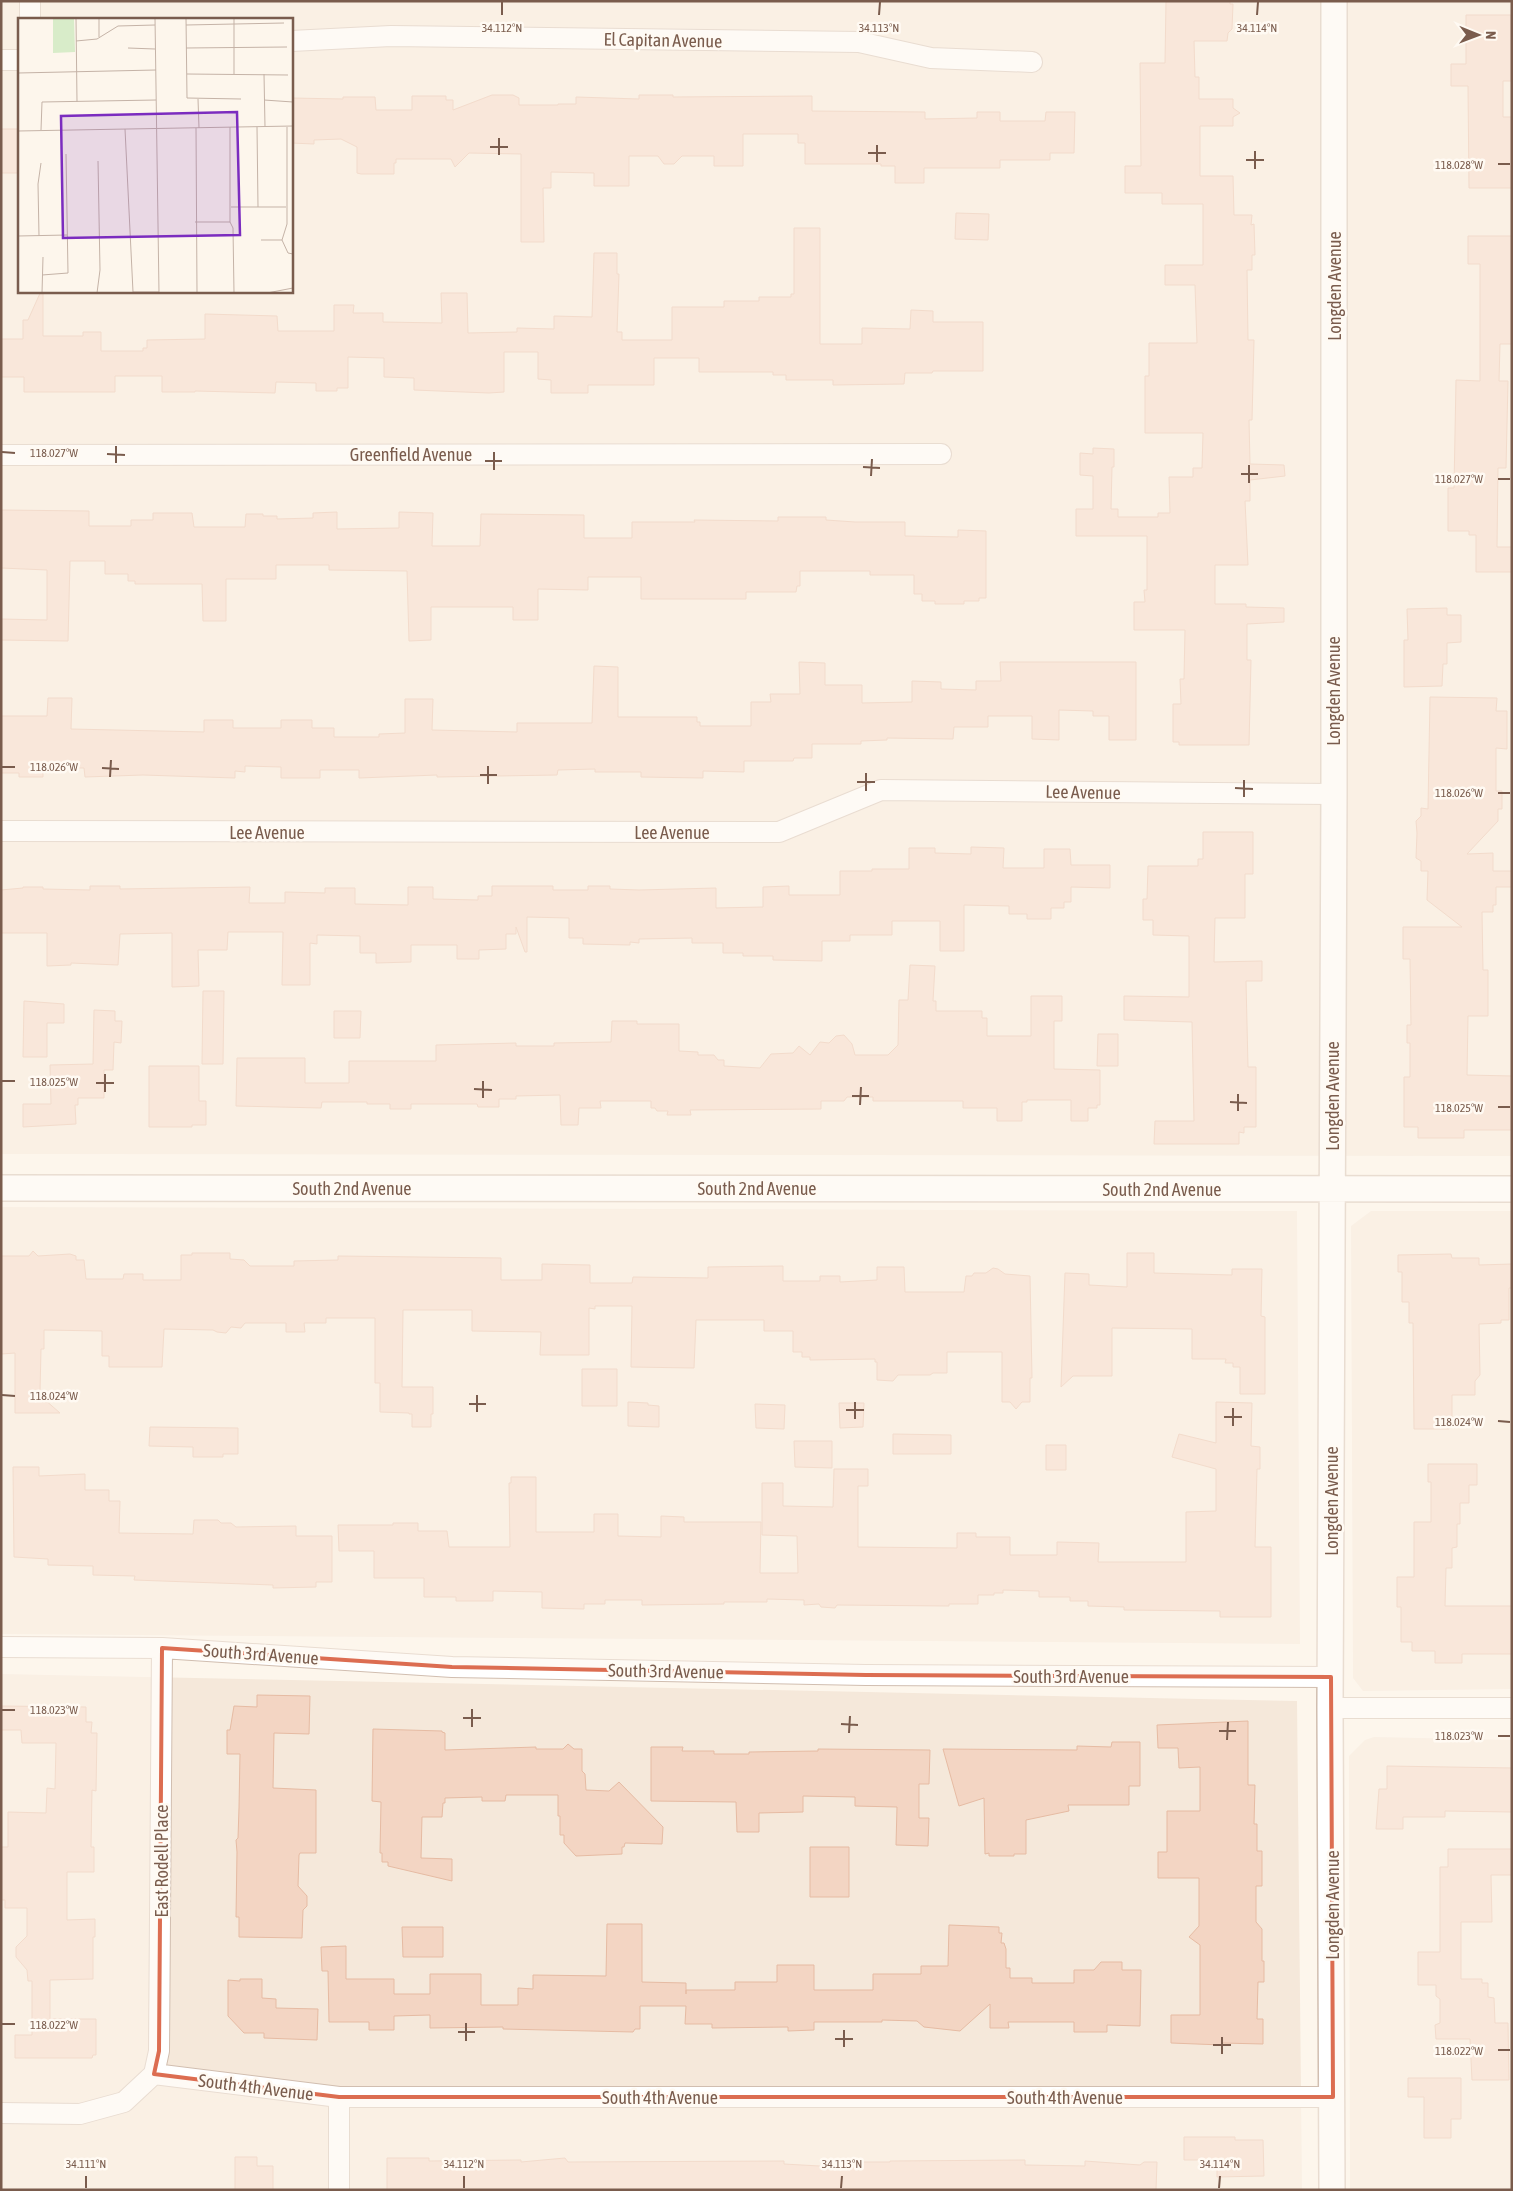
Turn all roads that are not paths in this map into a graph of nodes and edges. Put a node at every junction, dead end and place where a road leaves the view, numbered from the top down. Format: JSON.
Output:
{"nodes":[{"id":1,"x":30,"y":1,"type":"edge"},
{"id":2,"x":1334,"y":1,"type":"edge"},
{"id":3,"x":30,"y":18,"type":"edge"},
{"id":4,"x":292,"y":41,"type":"edge"},
{"id":5,"x":1,"y":60,"type":"edge"},
{"id":6,"x":18,"y":60,"type":"edge"},
{"id":7,"x":1032,"y":62,"type":"dead end"},
{"id":8,"x":941,"y":454,"type":"dead end"},
{"id":9,"x":1,"y":455,"type":"edge"},
{"id":10,"x":1334,"y":794,"type":"junction"},
{"id":11,"x":1,"y":832,"type":"edge"},
{"id":12,"x":1,"y":1188,"type":"edge"},
{"id":13,"x":1331,"y":1188,"type":"junction"},
{"id":14,"x":1512,"y":1189,"type":"edge"},
{"id":15,"x":1,"y":1647,"type":"edge"},
{"id":16,"x":162,"y":1648,"type":"junction"},
{"id":17,"x":1331,"y":1677,"type":"junction"},
{"id":18,"x":1330,"y":1708,"type":"junction"},
{"id":19,"x":1512,"y":1708,"type":"edge"},
{"id":20,"x":154,"y":2074,"type":"junction"},
{"id":21,"x":339,"y":2097,"type":"junction"},
{"id":22,"x":1333,"y":2097,"type":"junction"},
{"id":23,"x":1,"y":2113,"type":"edge"},
{"id":24,"x":339,"y":2190,"type":"edge"},
{"id":25,"x":1332,"y":2190,"type":"edge"}],
"edges":[{"from":1,"to":3,"type":"street"},
{"from":2,"to":10,"type":"street","name":"Longden Avenue"},
{"from":4,"to":7,"type":"street","name":"El Capitan Avenue"},
{"from":5,"to":6,"type":"street"},
{"from":8,"to":9,"type":"street","name":"Greenfield Avenue"},
{"from":10,"to":11,"type":"street","name":"Lee Avenue"},
{"from":10,"to":13,"type":"street","name":"Longden Avenue"},
{"from":12,"to":13,"type":"street","name":"South 2nd Avenue"},
{"from":13,"to":14,"type":"street","name":"South 2nd Avenue"},
{"from":13,"to":17,"type":"street","name":"Longden Avenue"},
{"from":15,"to":16,"type":"street","name":"South 3rd Avenue"},
{"from":16,"to":17,"type":"street","name":"South 3rd Avenue"},
{"from":16,"to":20,"type":"street","name":"East Rodell Place"},
{"from":17,"to":18,"type":"street","name":"Longden Avenue"},
{"from":18,"to":19,"type":"street"},
{"from":18,"to":22,"type":"street","name":"Longden Avenue"},
{"from":20,"to":21,"type":"street","name":"South 4th Avenue"},
{"from":20,"to":23,"type":"street"},
{"from":21,"to":22,"type":"street","name":"South 4th Avenue"},
{"from":21,"to":24,"type":"street"},
{"from":22,"to":25,"type":"street","name":"Longden Avenue"}]}
